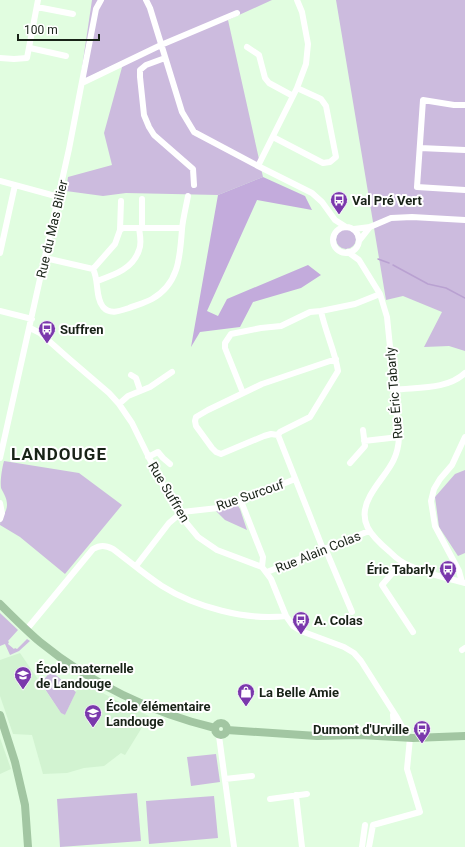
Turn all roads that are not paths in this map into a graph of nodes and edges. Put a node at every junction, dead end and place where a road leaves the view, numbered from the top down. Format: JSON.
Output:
{"nodes":[{"id":1,"x":100,"y":0,"type":"edge"},
{"id":2,"x":146,"y":0,"type":"edge"},
{"id":3,"x":297,"y":0,"type":"edge"},
{"id":4,"x":38,"y":3,"type":"edge"},
{"id":5,"x":237,"y":13,"type":"dead end"},
{"id":6,"x":73,"y":14,"type":"dead end"},
{"id":7,"x":161,"y":45,"type":"junction"},
{"id":8,"x":247,"y":47,"type":"dead end"},
{"id":9,"x":30,"y":48,"type":"junction"},
{"id":10,"x":66,"y":56,"type":"dead end"},
{"id":11,"x":0,"y":58,"type":"edge"},
{"id":12,"x":165,"y":58,"type":"junction"},
{"id":13,"x":82,"y":83,"type":"junction"},
{"id":14,"x":297,"y":88,"type":"junction"},
{"id":15,"x":293,"y":96,"type":"junction"},
{"id":16,"x":465,"y":105,"type":"edge"},
{"id":17,"x":273,"y":137,"type":"junction"},
{"id":18,"x":420,"y":148,"type":"junction"},
{"id":19,"x":465,"y":150,"type":"edge"},
{"id":20,"x":258,"y":166,"type":"junction"},
{"id":21,"x":0,"y":181,"type":"edge"},
{"id":22,"x":14,"y":185,"type":"junction"},
{"id":23,"x":194,"y":185,"type":"dead end"},
{"id":24,"x":465,"y":190,"type":"edge"},
{"id":25,"x":188,"y":196,"type":"dead end"},
{"id":26,"x":59,"y":197,"type":"junction"},
{"id":27,"x":142,"y":200,"type":"dead end"},
{"id":28,"x":121,"y":201,"type":"dead end"},
{"id":29,"x":335,"y":220,"type":"junction"},
{"id":30,"x":465,"y":220,"type":"edge"},
{"id":31,"x":346,"y":226,"type":"junction"},
{"id":32,"x":370,"y":226,"type":"junction"},
{"id":33,"x":141,"y":228,"type":"junction"},
{"id":34,"x":182,"y":228,"type":"junction"},
{"id":35,"x":3,"y":229,"type":"edge"},
{"id":36,"x":354,"y":229,"type":"junction"},
{"id":37,"x":120,"y":230,"type":"junction"},
{"id":38,"x":335,"y":234,"type":"junction"},
{"id":39,"x":358,"y":244,"type":"junction"},
{"id":40,"x":348,"y":252,"type":"junction"},
{"id":41,"x":0,"y":253,"type":"edge"},
{"id":42,"x":45,"y":258,"type":"junction"},
{"id":43,"x":359,"y":260,"type":"junction"},
{"id":44,"x":93,"y":269,"type":"junction"},
{"id":45,"x":97,"y":281,"type":"junction"},
{"id":46,"x":380,"y":294,"type":"junction"},
{"id":47,"x":0,"y":311,"type":"edge"},
{"id":48,"x":321,"y":311,"type":"junction"},
{"id":49,"x":32,"y":319,"type":"junction"},
{"id":50,"x":30,"y":328,"type":"junction"},
{"id":51,"x":336,"y":360,"type":"junction"},
{"id":52,"x":172,"y":372,"type":"dead end"},
{"id":53,"x":465,"y":373,"type":"edge"},
{"id":54,"x":131,"y":375,"type":"dead end"},
{"id":55,"x":140,"y":390,"type":"junction"},
{"id":56,"x":394,"y":390,"type":"junction"},
{"id":57,"x":243,"y":393,"type":"junction"},
{"id":58,"x":119,"y":404,"type":"junction"},
{"id":59,"x":363,"y":430,"type":"dead end"},
{"id":60,"x":278,"y":435,"type":"junction"},
{"id":61,"x":399,"y":437,"type":"junction"},
{"id":62,"x":465,"y":437,"type":"edge"},
{"id":63,"x":364,"y":441,"type":"junction"},
{"id":64,"x":148,"y":457,"type":"junction"},
{"id":65,"x":0,"y":458,"type":"edge"},
{"id":66,"x":350,"y":463,"type":"dead end"},
{"id":67,"x":170,"y":464,"type":"dead end"},
{"id":68,"x":295,"y":479,"type":"junction"},
{"id":69,"x":241,"y":500,"type":"junction"},
{"id":70,"x":0,"y":503,"type":"edge"},
{"id":71,"x":179,"y":514,"type":"junction"},
{"id":72,"x":0,"y":519,"type":"edge"},
{"id":73,"x":369,"y":531,"type":"junction"},
{"id":74,"x":324,"y":548,"type":"junction"},
{"id":75,"x":402,"y":562,"type":"junction"},
{"id":76,"x":136,"y":566,"type":"junction"},
{"id":77,"x":264,"y":570,"type":"junction"},
{"id":78,"x":464,"y":582,"type":"edge"},
{"id":79,"x":0,"y":604,"type":"edge"},
{"id":80,"x":352,"y":612,"type":"dead end"},
{"id":81,"x":286,"y":616,"type":"junction"},
{"id":82,"x":26,"y":630,"type":"junction"},
{"id":83,"x":413,"y":632,"type":"dead end"},
{"id":84,"x":393,"y":711,"type":"junction"},
{"id":85,"x":0,"y":715,"type":"edge"},
{"id":86,"x":214,"y":728,"type":"junction"},
{"id":87,"x":227,"y":730,"type":"junction"},
{"id":88,"x":219,"y":736,"type":"junction"},
{"id":89,"x":465,"y":736,"type":"edge"},
{"id":90,"x":395,"y":737,"type":"junction"},
{"id":91,"x":409,"y":738,"type":"junction"},
{"id":92,"x":252,"y":776,"type":"dead end"},
{"id":93,"x":225,"y":779,"type":"junction"},
{"id":94,"x":307,"y":794,"type":"dead end"},
{"id":95,"x":296,"y":795,"type":"junction"},
{"id":96,"x":270,"y":799,"type":"dead end"},
{"id":97,"x":365,"y":825,"type":"dead end"},
{"id":98,"x":28,"y":847,"type":"edge"},
{"id":99,"x":234,"y":847,"type":"edge"},
{"id":100,"x":302,"y":847,"type":"edge"},
{"id":101,"x":362,"y":847,"type":"edge"},
{"id":102,"x":369,"y":847,"type":"edge"}],
"edges":[{"from":1,"to":13,"type":"street","name":"Rue du Mas Bilier"},
{"from":2,"to":7,"type":"street"},
{"from":3,"to":14,"type":"street"},
{"from":4,"to":6,"type":"street"},
{"from":4,"to":9,"type":"street"},
{"from":5,"to":7,"type":"street"},
{"from":7,"to":12,"type":"street"},
{"from":7,"to":13,"type":"street"},
{"from":8,"to":15,"type":"street"},
{"from":9,"to":10,"type":"street"},
{"from":9,"to":11,"type":"street"},
{"from":12,"to":20,"type":"street"},
{"from":12,"to":23,"type":"street"},
{"from":13,"to":26,"type":"street","name":"Rue du Mas Bilier"},
{"from":14,"to":15,"type":"street"},
{"from":14,"to":17,"type":"street"},
{"from":15,"to":17,"type":"street"},
{"from":16,"to":18,"type":"street"},
{"from":17,"to":20,"type":"street"},
{"from":18,"to":19,"type":"street"},
{"from":18,"to":24,"type":"street"},
{"from":20,"to":29,"type":"street"},
{"from":21,"to":22,"type":"street"},
{"from":22,"to":26,"type":"street"},
{"from":22,"to":35,"type":"street"},
{"from":25,"to":34,"type":"street"},
{"from":26,"to":42,"type":"street","name":"Rue du Mas Bilier"},
{"from":27,"to":33,"type":"street"},
{"from":28,"to":37,"type":"street"},
{"from":29,"to":31,"type":"street"},
{"from":29,"to":38,"type":"street"},
{"from":30,"to":32,"type":"street"},
{"from":31,"to":36,"type":"street"},
{"from":31,"to":38,"type":"street"},
{"from":32,"to":36,"type":"street"},
{"from":32,"to":39,"type":"street"},
{"from":33,"to":34,"type":"street"},
{"from":33,"to":37,"type":"street"},
{"from":33,"to":45,"type":"street"},
{"from":34,"to":45,"type":"street"},
{"from":35,"to":41,"type":"street"},
{"from":36,"to":39,"type":"street"},
{"from":37,"to":44,"type":"street"},
{"from":38,"to":40,"type":"street"},
{"from":39,"to":40,"type":"street"},
{"from":39,"to":43,"type":"street","name":"Rue Éric Tabarly"},
{"from":40,"to":43,"type":"street","name":"Rue Éric Tabarly"},
{"from":42,"to":44,"type":"street"},
{"from":42,"to":49,"type":"street","name":"Rue du Mas Bilier"},
{"from":43,"to":46,"type":"street","name":"Rue Éric Tabarly"},
{"from":44,"to":45,"type":"street"},
{"from":46,"to":48,"type":"street"},
{"from":46,"to":56,"type":"street","name":"Rue Éric Tabarly"},
{"from":47,"to":49,"type":"street"},
{"from":48,"to":51,"type":"street"},
{"from":48,"to":57,"type":"street"},
{"from":49,"to":50,"type":"street","name":"Rue du Mas Bilier"},
{"from":50,"to":58,"type":"street","name":"Rue Suffren"},
{"from":50,"to":65,"type":"street","name":"Rue du Mas Bilier"},
{"from":51,"to":57,"type":"street"},
{"from":51,"to":60,"type":"street"},
{"from":52,"to":55,"type":"street"},
{"from":53,"to":56,"type":"street"},
{"from":54,"to":55,"type":"street"},
{"from":55,"to":58,"type":"street"},
{"from":56,"to":61,"type":"street","name":"Rue Éric Tabarly"},
{"from":57,"to":60,"type":"street"},
{"from":58,"to":64,"type":"street","name":"Rue Suffren"},
{"from":59,"to":63,"type":"street"},
{"from":60,"to":68,"type":"street"},
{"from":61,"to":63,"type":"street"},
{"from":61,"to":73,"type":"street","name":"Rue Éric Tabarly"},
{"from":62,"to":78,"type":"street"},
{"from":63,"to":66,"type":"street"},
{"from":64,"to":67,"type":"street","name":"Rue Suffren"},
{"from":64,"to":71,"type":"street","name":"Rue Suffren"},
{"from":68,"to":69,"type":"street","name":"Rue Surcouf"},
{"from":68,"to":74,"type":"street"},
{"from":69,"to":71,"type":"street","name":"Rue Surcouf"},
{"from":69,"to":77,"type":"street"},
{"from":70,"to":72,"type":"street"},
{"from":71,"to":76,"type":"street"},
{"from":71,"to":77,"type":"street","name":"Rue Suffren"},
{"from":73,"to":74,"type":"street","name":"Rue Alain Colas"},
{"from":73,"to":75,"type":"street","name":"Rue Éric Tabarly"},
{"from":74,"to":77,"type":"street","name":"Rue Alain Colas"},
{"from":74,"to":80,"type":"street"},
{"from":75,"to":78,"type":"street","name":"Rue Éric Tabarly"},
{"from":75,"to":83,"type":"street"},
{"from":76,"to":81,"type":"street"},
{"from":76,"to":82,"type":"street"},
{"from":77,"to":81,"type":"street"},
{"from":79,"to":82,"type":"main road"},
{"from":81,"to":84,"type":"street"},
{"from":82,"to":86,"type":"main road"},
{"from":84,"to":90,"type":"street"},
{"from":84,"to":91,"type":"street"},
{"from":85,"to":98,"type":"main road"},
{"from":86,"to":87,"type":"main road"},
{"from":86,"to":88,"type":"main road"},
{"from":87,"to":88,"type":"main road"},
{"from":87,"to":90,"type":"main road"},
{"from":88,"to":93,"type":"street"},
{"from":89,"to":91,"type":"main road"},
{"from":90,"to":91,"type":"main road"},
{"from":91,"to":102,"type":"street"},
{"from":92,"to":93,"type":"street"},
{"from":93,"to":99,"type":"street"},
{"from":94,"to":95,"type":"street"},
{"from":95,"to":96,"type":"street"},
{"from":95,"to":100,"type":"street"},
{"from":97,"to":101,"type":"street"}]}
